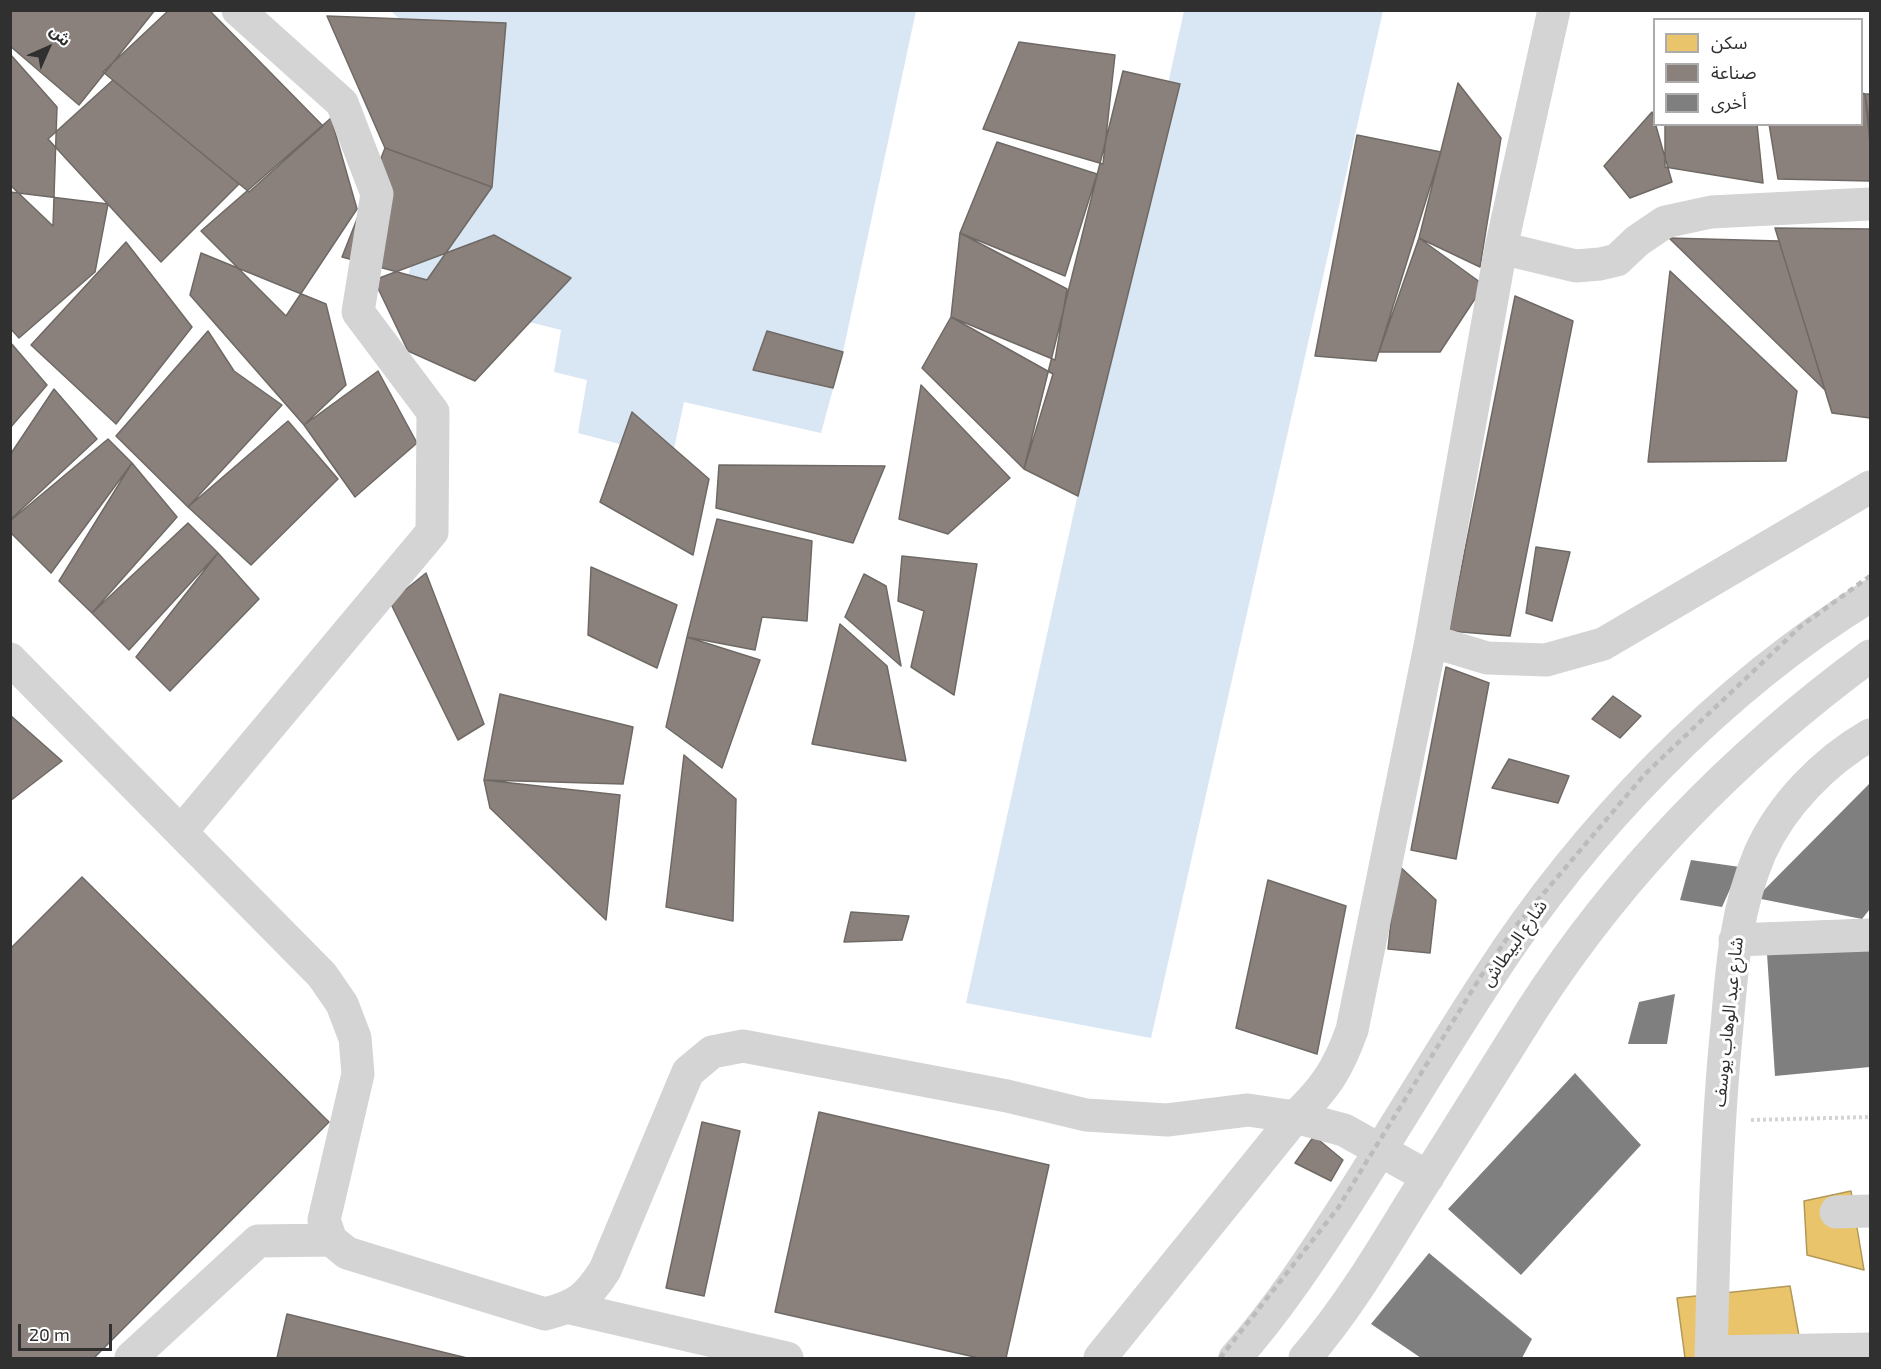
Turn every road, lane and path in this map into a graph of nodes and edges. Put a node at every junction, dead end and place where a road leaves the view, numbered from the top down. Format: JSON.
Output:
{"nodes":[{"id":1,"x":238,"y":10,"type":"edge"},
{"id":2,"x":1554,"y":10,"type":"edge"},
{"id":3,"x":1870,"y":204,"type":"edge"},
{"id":4,"x":1501,"y":248,"type":"junction"},
{"id":5,"x":1870,"y":487,"type":"edge"},
{"id":6,"x":1870,"y":596,"type":"edge"},
{"id":7,"x":1431,"y":641,"type":"junction"},
{"id":8,"x":1870,"y":656,"type":"edge"},
{"id":9,"x":10,"y":659,"type":"edge"},
{"id":10,"x":1870,"y":735,"type":"edge"},
{"id":11,"x":181,"y":832,"type":"junction"},
{"id":12,"x":1870,"y":935,"type":"edge"},
{"id":13,"x":1735,"y":940,"type":"junction"},
{"id":14,"x":1295,"y":1117,"type":"junction"},
{"id":15,"x":1870,"y":1117,"type":"edge"},
{"id":16,"x":1718,"y":1121,"type":"junction"},
{"id":17,"x":1381,"y":1150,"type":"junction"},
{"id":18,"x":1428,"y":1177,"type":"junction"},
{"id":19,"x":1870,"y":1211,"type":"edge"},
{"id":20,"x":1836,"y":1212,"type":"dead end"},
{"id":21,"x":331,"y":1240,"type":"junction"},
{"id":22,"x":570,"y":1308,"type":"junction"},
{"id":23,"x":1870,"y":1349,"type":"edge"},
{"id":24,"x":1711,"y":1355,"type":"edge"},
{"id":25,"x":131,"y":1359,"type":"edge"},
{"id":26,"x":786,"y":1359,"type":"edge"},
{"id":27,"x":1100,"y":1359,"type":"edge"},
{"id":28,"x":1235,"y":1359,"type":"edge"},
{"id":29,"x":1305,"y":1359,"type":"edge"}],
"edges":[{"from":1,"to":11,"type":"street"},
{"from":2,"to":4,"type":"street"},
{"from":3,"to":4,"type":"street"},
{"from":4,"to":7,"type":"street"},
{"from":5,"to":7,"type":"street"},
{"from":6,"to":17,"type":"street","name":"شارع البيطاش"},
{"from":7,"to":14,"type":"street"},
{"from":8,"to":18,"type":"street"},
{"from":9,"to":11,"type":"street"},
{"from":10,"to":13,"type":"street","name":"شارع عبد الوهاب يوسف"},
{"from":11,"to":21,"type":"street"},
{"from":12,"to":13,"type":"street"},
{"from":13,"to":16,"type":"street","name":"شارع عبد الوهاب يوسف"},
{"from":14,"to":17,"type":"street"},
{"from":14,"to":22,"type":"street"},
{"from":14,"to":27,"type":"street"},
{"from":15,"to":16,"type":"path"},
{"from":16,"to":24,"type":"street","name":"شارع عبد الوهاب يوسف"},
{"from":17,"to":18,"type":"street"},
{"from":17,"to":28,"type":"street","name":"شارع البيطاش"},
{"from":18,"to":29,"type":"street"},
{"from":19,"to":20,"type":"street"},
{"from":21,"to":22,"type":"street"},
{"from":21,"to":25,"type":"street"},
{"from":22,"to":26,"type":"street"},
{"from":23,"to":24,"type":"street"}]}
